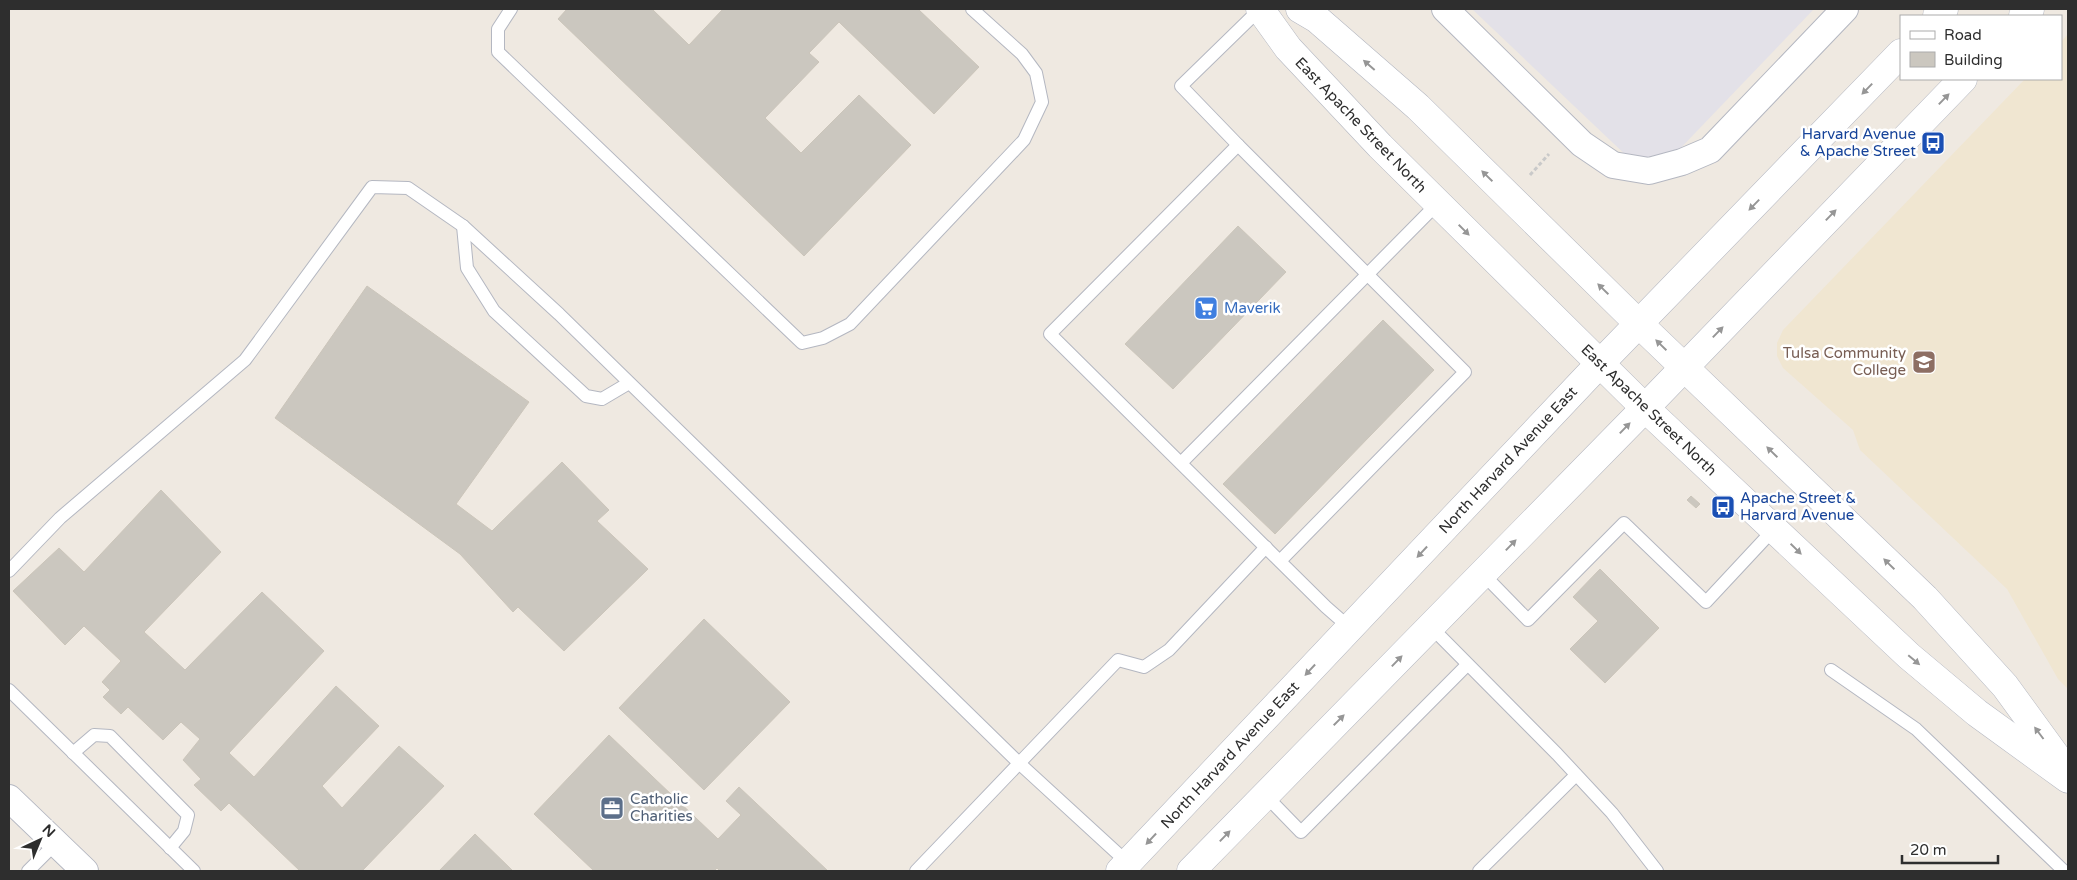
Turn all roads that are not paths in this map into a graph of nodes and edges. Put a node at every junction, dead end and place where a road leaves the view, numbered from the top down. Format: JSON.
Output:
{"nodes":[{"id":1,"x":511,"y":9,"type":"edge"},
{"id":2,"x":972,"y":9,"type":"edge"},
{"id":3,"x":1260,"y":9,"type":"edge"},
{"id":4,"x":1300,"y":9,"type":"edge"},
{"id":5,"x":1845,"y":9,"type":"edge"},
{"id":6,"x":1452,"y":11,"type":"edge"},
{"id":7,"x":1900,"y":55,"type":"edge"},
{"id":8,"x":1962,"y":80,"type":"edge"},
{"id":9,"x":1238,"y":144,"type":"junction"},
{"id":10,"x":1438,"y":204,"type":"junction"},
{"id":11,"x":463,"y":226,"type":"junction"},
{"id":12,"x":1368,"y":274,"type":"junction"},
{"id":13,"x":1638,"y":323,"type":"junction"},
{"id":14,"x":1600,"y":364,"type":"junction"},
{"id":15,"x":1684,"y":367,"type":"junction"},
{"id":16,"x":629,"y":383,"type":"junction"},
{"id":17,"x":1645,"y":408,"type":"junction"},
{"id":18,"x":1181,"y":463,"type":"junction"},
{"id":19,"x":1774,"y":528,"type":"junction"},
{"id":20,"x":1266,"y":548,"type":"junction"},
{"id":21,"x":1280,"y":561,"type":"junction"},
{"id":22,"x":9,"y":571,"type":"edge"},
{"id":23,"x":1483,"y":574,"type":"junction"},
{"id":24,"x":1431,"y":626,"type":"junction"},
{"id":25,"x":1350,"y":628,"type":"junction"},
{"id":26,"x":1467,"y":665,"type":"junction"},
{"id":27,"x":1831,"y":670,"type":"dead end"},
{"id":28,"x":9,"y":690,"type":"edge"},
{"id":29,"x":73,"y":753,"type":"junction"},
{"id":30,"x":1020,"y":764,"type":"junction"},
{"id":31,"x":2068,"y":772,"type":"edge"},
{"id":32,"x":1576,"y":775,"type":"junction"},
{"id":33,"x":2068,"y":779,"type":"edge"},
{"id":34,"x":1265,"y":795,"type":"junction"},
{"id":35,"x":9,"y":798,"type":"edge"},
{"id":36,"x":56,"y":843,"type":"junction"},
{"id":37,"x":170,"y":848,"type":"junction"},
{"id":38,"x":1124,"y":867,"type":"edge"},
{"id":39,"x":28,"y":871,"type":"edge"},
{"id":40,"x":85,"y":871,"type":"edge"},
{"id":41,"x":194,"y":871,"type":"edge"},
{"id":42,"x":916,"y":871,"type":"edge"},
{"id":43,"x":1191,"y":871,"type":"edge"},
{"id":44,"x":1479,"y":871,"type":"edge"},
{"id":45,"x":1657,"y":871,"type":"edge"},
{"id":46,"x":2064,"y":871,"type":"edge"}],
"edges":[{"from":1,"to":2,"type":"lane"},
{"from":3,"to":9,"type":"lane"},
{"from":3,"to":10,"type":"main road","name":"East Apache Street North"},
{"from":13,"to":4,"type":"main road","one_way":true},
{"from":5,"to":6,"type":"street"},
{"from":7,"to":13,"type":"main road","name":"North Harvard Avenue East","one_way":true},
{"from":15,"to":8,"type":"main road","one_way":true},
{"from":9,"to":12,"type":"lane"},
{"from":9,"to":18,"type":"lane"},
{"from":10,"to":12,"type":"lane"},
{"from":10,"to":14,"type":"main road","name":"East Apache Street North","one_way":true},
{"from":11,"to":16,"type":"lane"},
{"from":11,"to":16,"type":"lane"},
{"from":11,"to":22,"type":"lane"},
{"from":12,"to":18,"type":"lane"},
{"from":12,"to":21,"type":"lane"},
{"from":13,"to":14,"type":"main road","name":"North Harvard Avenue East"},
{"from":15,"to":13,"type":"main road","one_way":true},
{"from":14,"to":17,"type":"main road","name":"East Apache Street North"},
{"from":14,"to":25,"type":"main road","name":"North Harvard Avenue East","one_way":true},
{"from":15,"to":17,"type":"main road"},
{"from":31,"to":15,"type":"main road","one_way":true},
{"from":16,"to":30,"type":"lane"},
{"from":17,"to":19,"type":"main road","name":"East Apache Street North"},
{"from":23,"to":17,"type":"main road","one_way":true},
{"from":18,"to":20,"type":"lane"},
{"from":19,"to":23,"type":"lane"},
{"from":19,"to":33,"type":"main road","name":"East Apache Street North","one_way":true},
{"from":20,"to":21,"type":"lane"},
{"from":20,"to":30,"type":"lane"},
{"from":21,"to":25,"type":"lane"},
{"from":23,"to":24,"type":"main road"},
{"from":24,"to":26,"type":"lane"},
{"from":34,"to":24,"type":"main road","one_way":true},
{"from":25,"to":38,"type":"main road","name":"North Harvard Avenue East","one_way":true},
{"from":26,"to":32,"type":"lane"},
{"from":26,"to":34,"type":"lane"},
{"from":27,"to":46,"type":"lane"},
{"from":28,"to":29,"type":"lane"},
{"from":29,"to":37,"type":"lane"},
{"from":29,"to":37,"type":"lane"},
{"from":30,"to":38,"type":"lane"},
{"from":30,"to":42,"type":"lane"},
{"from":32,"to":44,"type":"lane"},
{"from":32,"to":45,"type":"lane"},
{"from":43,"to":34,"type":"main road","one_way":true},
{"from":35,"to":36,"type":"street"},
{"from":36,"to":39,"type":"lane"},
{"from":36,"to":40,"type":"street"},
{"from":37,"to":41,"type":"lane"}]}
